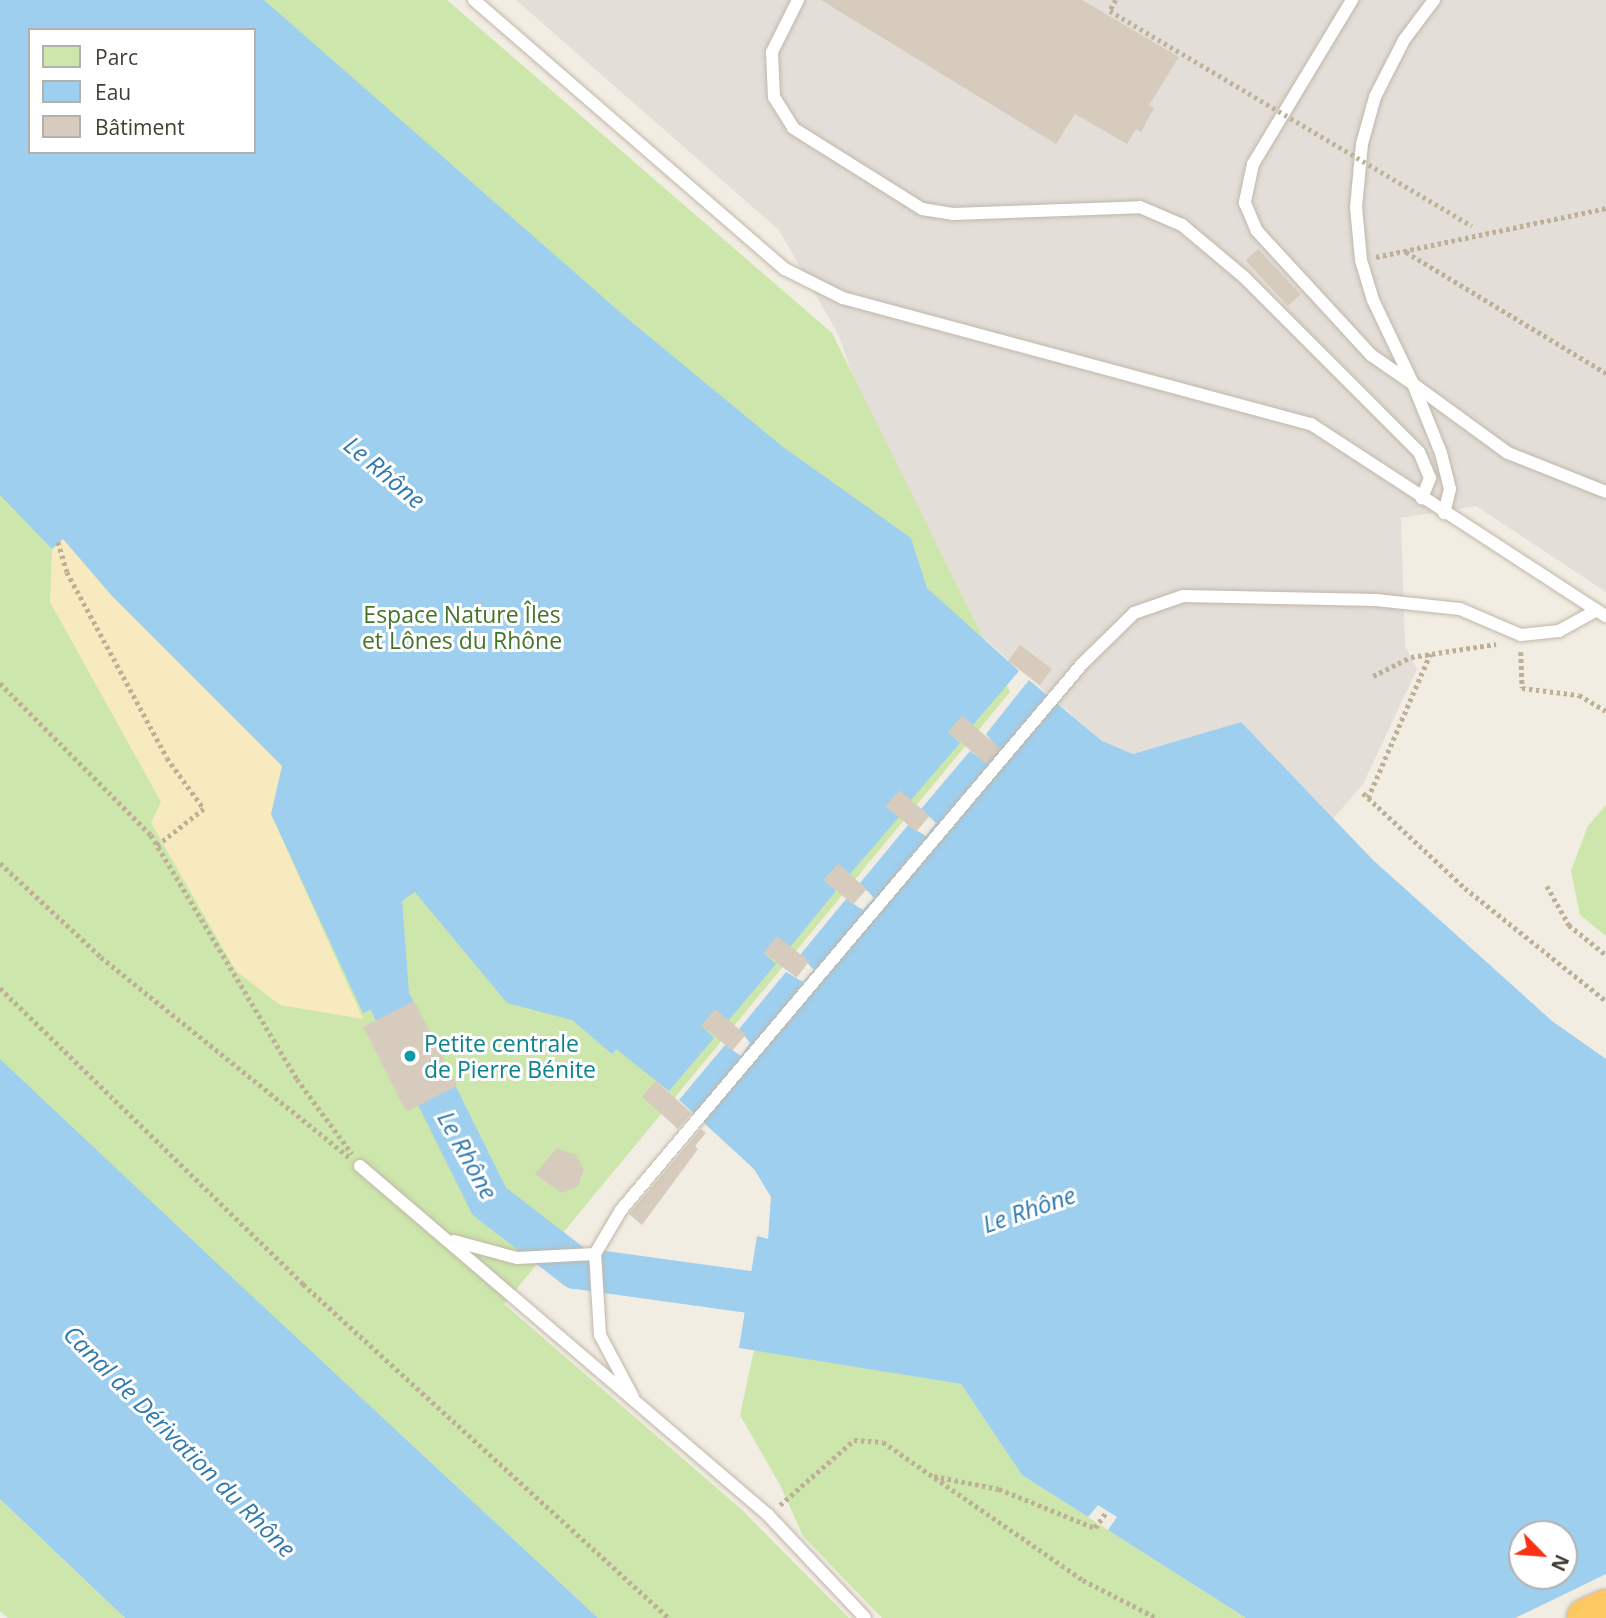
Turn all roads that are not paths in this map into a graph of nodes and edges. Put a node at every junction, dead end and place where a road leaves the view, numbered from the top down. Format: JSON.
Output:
{"nodes":[{"id":1,"x":474,"y":0,"type":"edge"},
{"id":2,"x":799,"y":0,"type":"edge"},
{"id":3,"x":1352,"y":0,"type":"edge"},
{"id":4,"x":1434,"y":0,"type":"edge"},
{"id":5,"x":1413,"y":384,"type":"junction"},
{"id":6,"x":1606,"y":492,"type":"edge"},
{"id":7,"x":1422,"y":498,"type":"junction"},
{"id":8,"x":1444,"y":513,"type":"junction"},
{"id":9,"x":1602,"y":613,"type":"edge"},
{"id":10,"x":360,"y":1166,"type":"road end"},
{"id":11,"x":449,"y":1240,"type":"junction"},
{"id":12,"x":595,"y":1254,"type":"junction"},
{"id":13,"x":633,"y":1397,"type":"junction"},
{"id":14,"x":1606,"y":1609,"type":"edge"},
{"id":15,"x":865,"y":1618,"type":"edge"},
{"id":16,"x":1587,"y":1618,"type":"edge"}],
"edges":[{"from":1,"to":7,"type":"lane"},
{"from":2,"to":7,"type":"lane"},
{"from":3,"to":5,"type":"lane"},
{"from":4,"to":5,"type":"lane"},
{"from":5,"to":6,"type":"lane"},
{"from":5,"to":8,"type":"lane"},
{"from":7,"to":8,"type":"lane"},
{"from":8,"to":9,"type":"lane"},
{"from":9,"to":12,"type":"lane"},
{"from":10,"to":11,"type":"lane"},
{"from":11,"to":12,"type":"lane"},
{"from":11,"to":13,"type":"lane"},
{"from":12,"to":13,"type":"lane"},
{"from":13,"to":15,"type":"lane"},
{"from":14,"to":16,"type":"highway"}]}
